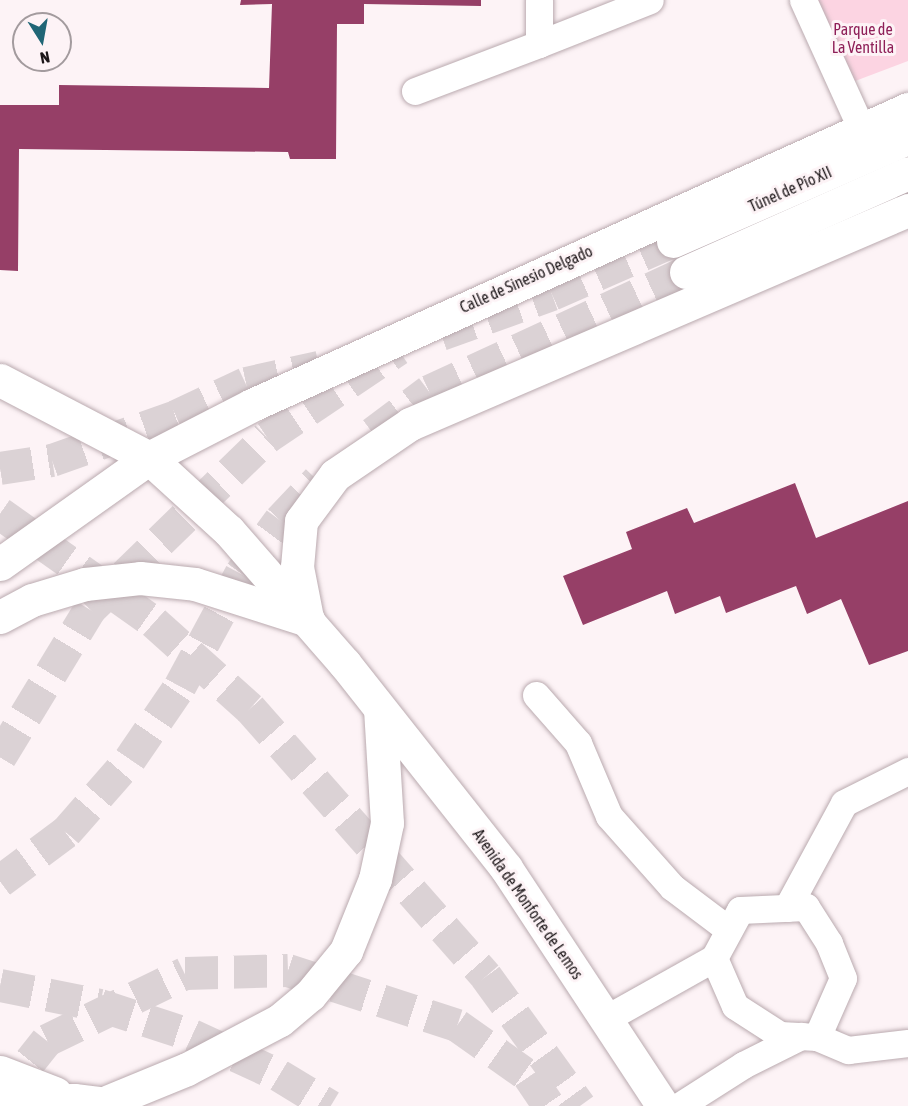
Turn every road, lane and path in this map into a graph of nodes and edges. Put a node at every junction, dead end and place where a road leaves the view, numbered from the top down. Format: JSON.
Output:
{"nodes":[{"id":1,"x":539,"y":0,"type":"edge"},
{"id":2,"x":650,"y":0,"type":"edge"},
{"id":3,"x":803,"y":0,"type":"edge"},
{"id":4,"x":538,"y":44,"type":"junction"},
{"id":5,"x":415,"y":91,"type":"dead end"},
{"id":6,"x":908,"y":109,"type":"edge"},
{"id":7,"x":862,"y":130,"type":"junction"},
{"id":8,"x":908,"y":138,"type":"edge"},
{"id":9,"x":908,"y":173,"type":"edge"},
{"id":10,"x":908,"y":210,"type":"edge"},
{"id":11,"x":673,"y":241,"type":"tunnel mouth"},
{"id":12,"x":686,"y":272,"type":"tunnel mouth"},
{"id":13,"x":0,"y":380,"type":"edge"},
{"id":14,"x":149,"y":458,"type":"junction"},
{"id":15,"x":0,"y":564,"type":"edge"},
{"id":16,"x":0,"y":617,"type":"edge"},
{"id":17,"x":308,"y":620,"type":"junction"},
{"id":18,"x":536,"y":695,"type":"dead end"},
{"id":19,"x":380,"y":710,"type":"junction"},
{"id":20,"x":908,"y":771,"type":"edge"},
{"id":21,"x":787,"y":908,"type":"junction"},
{"id":22,"x":729,"y":930,"type":"junction"},
{"id":23,"x":714,"y":958,"type":"junction"},
{"id":24,"x":608,"y":1018,"type":"junction"},
{"id":25,"x":809,"y":1036,"type":"junction"},
{"id":26,"x":908,"y":1043,"type":"edge"},
{"id":27,"x":0,"y":1072,"type":"edge"},
{"id":28,"x":0,"y":1101,"type":"edge"},
{"id":29,"x":72,"y":1103,"type":"edge"},
{"id":30,"x":116,"y":1104,"type":"edge"},
{"id":31,"x":663,"y":1106,"type":"edge"},
{"id":32,"x":679,"y":1106,"type":"edge"}],
"edges":[{"from":1,"to":4,"type":"lane"},
{"from":2,"to":4,"type":"lane"},
{"from":3,"to":7,"type":"lane"},
{"from":4,"to":5,"type":"lane"},
{"from":6,"to":7,"type":"main road","name":"Calle de Sinesio Delgado"},
{"from":7,"to":14,"type":"main road","name":"Calle de Sinesio Delgado"},
{"from":8,"to":11,"type":"main road","name":"Túnel de Pío XII"},
{"from":9,"to":12,"type":"main road","name":"Túnel de Pío XII"},
{"from":10,"to":17,"type":"main road"},
{"from":13,"to":14,"type":"main road"},
{"from":14,"to":15,"type":"main road","name":"Calle de Sinesio Delgado"},
{"from":14,"to":17,"type":"main road","name":"Avenida de Monforte de Lemos"},
{"from":16,"to":17,"type":"main road"},
{"from":17,"to":19,"type":"main road","name":"Avenida de Monforte de Lemos"},
{"from":18,"to":22,"type":"lane"},
{"from":19,"to":24,"type":"main road","name":"Avenida de Monforte de Lemos"},
{"from":19,"to":30,"type":"main road"},
{"from":20,"to":21,"type":"lane"},
{"from":21,"to":22,"type":"lane"},
{"from":21,"to":25,"type":"lane"},
{"from":22,"to":23,"type":"lane"},
{"from":23,"to":24,"type":"lane"},
{"from":23,"to":25,"type":"lane"},
{"from":24,"to":31,"type":"main road","name":"Avenida de Monforte de Lemos"},
{"from":25,"to":26,"type":"lane"},
{"from":25,"to":32,"type":"lane"},
{"from":27,"to":29,"type":"main road"},
{"from":28,"to":29,"type":"main road"},
{"from":29,"to":30,"type":"main road"}]}
